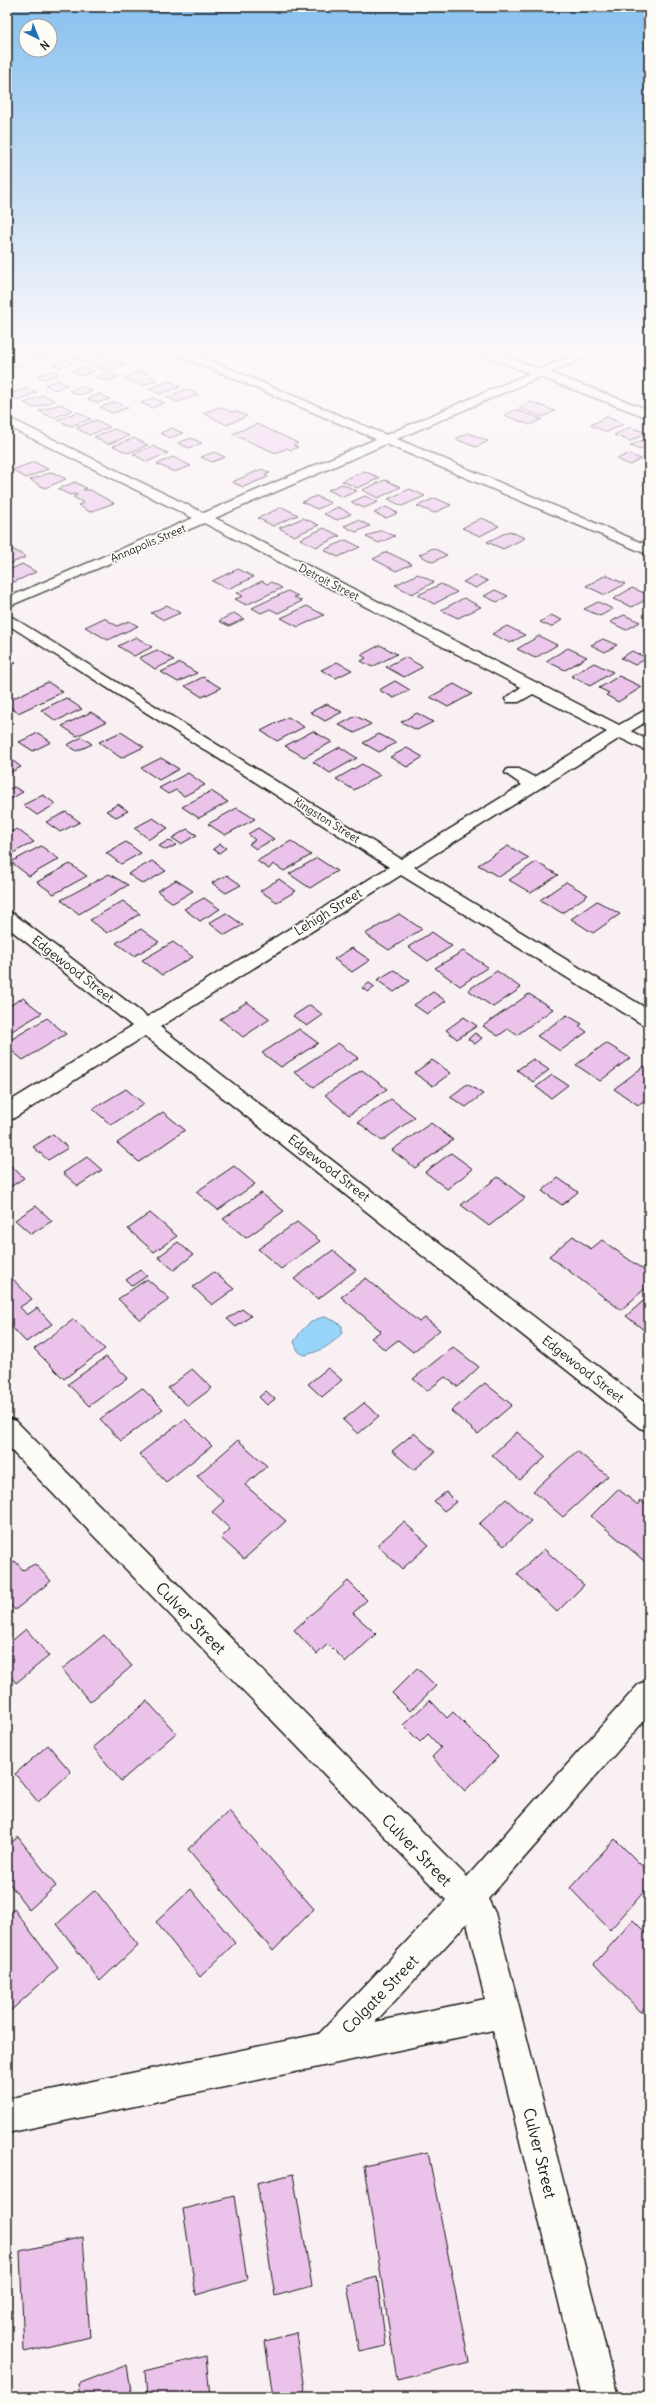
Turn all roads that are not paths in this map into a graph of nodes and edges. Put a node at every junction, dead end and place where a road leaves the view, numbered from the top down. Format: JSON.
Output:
{"nodes":[{"id":1,"x":90,"y":461,"type":"edge"},
{"id":2,"x":337,"y":461,"type":"edge"},
{"id":3,"x":437,"y":461,"type":"edge"},
{"id":4,"x":204,"y":518,"type":"junction"},
{"id":5,"x":649,"y":551,"type":"edge"},
{"id":6,"x":7,"y":603,"type":"edge"},
{"id":7,"x":7,"y":618,"type":"edge"},
{"id":8,"x":533,"y":687,"type":"junction"},
{"id":9,"x":513,"y":699,"type":"dead end"},
{"id":10,"x":649,"y":713,"type":"edge"},
{"id":11,"x":619,"y":731,"type":"junction"},
{"id":12,"x":649,"y":747,"type":"edge"},
{"id":13,"x":513,"y":773,"type":"dead end"},
{"id":14,"x":534,"y":784,"type":"junction"},
{"id":15,"x":400,"y":866,"type":"junction"},
{"id":16,"x":7,"y":918,"type":"edge"},
{"id":17,"x":649,"y":1019,"type":"edge"},
{"id":18,"x":146,"y":1026,"type":"junction"},
{"id":19,"x":7,"y":1113,"type":"edge"},
{"id":20,"x":649,"y":1420,"type":"edge"},
{"id":21,"x":7,"y":1429,"type":"edge"},
{"id":22,"x":649,"y":1694,"type":"edge"},
{"id":23,"x":466,"y":1900,"type":"junction"},
{"id":24,"x":505,"y":2011,"type":"junction"},
{"id":25,"x":328,"y":2048,"type":"junction"},
{"id":26,"x":7,"y":2116,"type":"edge"},
{"id":27,"x":600,"y":2397,"type":"edge"}],
"edges":[{"from":1,"to":4,"type":"street","name":"Detroit Street"},
{"from":2,"to":4,"type":"street","name":"Annapolis Street"},
{"from":3,"to":5,"type":"street"},
{"from":4,"to":6,"type":"street","name":"Annapolis Street"},
{"from":4,"to":8,"type":"street","name":"Detroit Street"},
{"from":7,"to":15,"type":"street","name":"Kingston Street"},
{"from":8,"to":9,"type":"street"},
{"from":8,"to":11,"type":"street","name":"Detroit Street"},
{"from":10,"to":11,"type":"street","name":"Lehigh Street"},
{"from":11,"to":12,"type":"street","name":"Detroit Street"},
{"from":11,"to":14,"type":"street","name":"Lehigh Street"},
{"from":13,"to":14,"type":"street"},
{"from":14,"to":15,"type":"street","name":"Lehigh Street"},
{"from":15,"to":17,"type":"street","name":"Kingston Street"},
{"from":15,"to":18,"type":"street","name":"Lehigh Street"},
{"from":16,"to":18,"type":"street","name":"Edgewood Street"},
{"from":18,"to":19,"type":"street","name":"Lehigh Street"},
{"from":18,"to":20,"type":"street","name":"Edgewood Street"},
{"from":21,"to":23,"type":"street","name":"Culver Street"},
{"from":22,"to":23,"type":"street","name":"Colgate Street"},
{"from":23,"to":24,"type":"street","name":"Culver Street"},
{"from":23,"to":25,"type":"street","name":"Colgate Street"},
{"from":24,"to":25,"type":"street"},
{"from":24,"to":27,"type":"street","name":"Culver Street"},
{"from":25,"to":26,"type":"street"}]}
